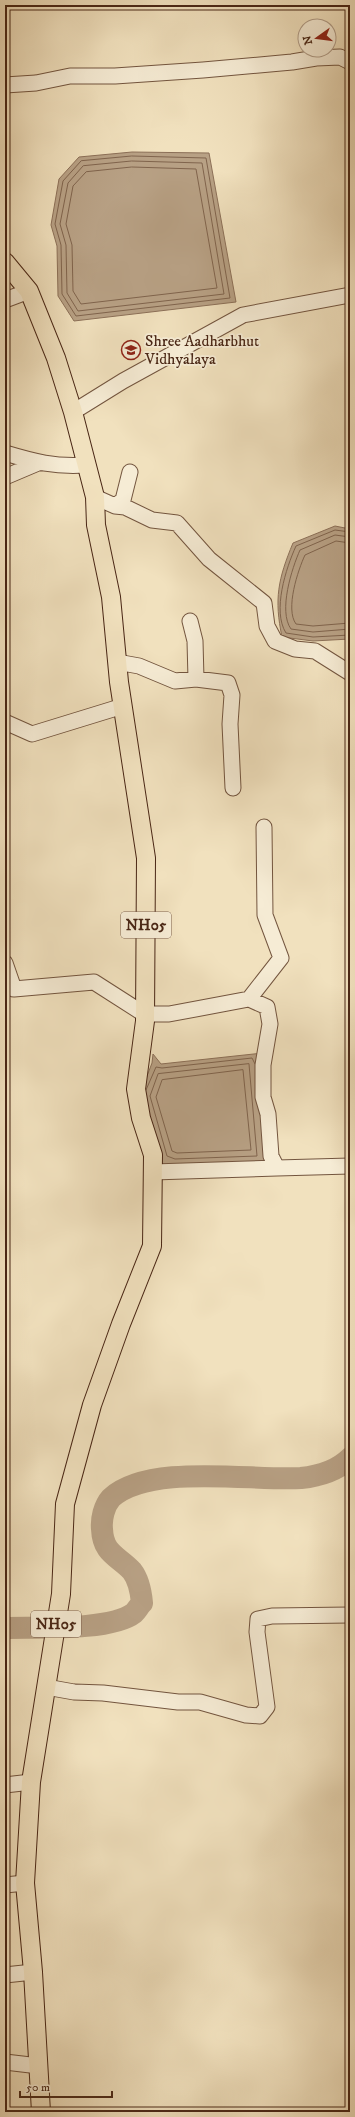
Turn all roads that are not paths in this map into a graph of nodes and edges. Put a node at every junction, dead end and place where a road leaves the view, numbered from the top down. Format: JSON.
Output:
{"nodes":[{"id":1,"x":350,"y":62,"type":"edge"},
{"id":2,"x":5,"y":85,"type":"edge"},
{"id":3,"x":5,"y":263,"type":"edge"},
{"id":4,"x":29,"y":291,"type":"junction"},
{"id":5,"x":350,"y":295,"type":"edge"},
{"id":6,"x":5,"y":300,"type":"edge"},
{"id":7,"x":73,"y":412,"type":"junction"},
{"id":8,"x":5,"y":453,"type":"edge"},
{"id":9,"x":38,"y":463,"type":"junction"},
{"id":10,"x":86,"y":465,"type":"junction"},
{"id":11,"x":130,"y":472,"type":"dead end"},
{"id":12,"x":5,"y":477,"type":"edge"},
{"id":13,"x":95,"y":497,"type":"junction"},
{"id":14,"x":115,"y":506,"type":"junction"},
{"id":15,"x":190,"y":621,"type":"dead end"},
{"id":16,"x":117,"y":662,"type":"junction"},
{"id":17,"x":350,"y":673,"type":"edge"},
{"id":18,"x":196,"y":679,"type":"junction"},
{"id":19,"x":123,"y":706,"type":"junction"},
{"id":20,"x":5,"y":722,"type":"edge"},
{"id":21,"x":233,"y":788,"type":"dead end"},
{"id":22,"x":264,"y":827,"type":"dead end"},
{"id":23,"x":5,"y":964,"type":"edge"},
{"id":24,"x":249,"y":999,"type":"junction"},
{"id":25,"x":144,"y":1014,"type":"junction"},
{"id":26,"x":350,"y":1166,"type":"edge"},
{"id":27,"x":277,"y":1168,"type":"junction"},
{"id":28,"x":153,"y":1172,"type":"junction"},
{"id":29,"x":350,"y":1615,"type":"edge"},
{"id":30,"x":46,"y":1687,"type":"junction"},
{"id":31,"x":31,"y":1782,"type":"junction"},
{"id":32,"x":5,"y":1785,"type":"edge"},
{"id":33,"x":25,"y":1883,"type":"junction"},
{"id":34,"x":5,"y":1885,"type":"edge"},
{"id":35,"x":33,"y":1972,"type":"junction"},
{"id":36,"x":5,"y":1975,"type":"edge"},
{"id":37,"x":5,"y":2062,"type":"edge"},
{"id":38,"x":39,"y":2066,"type":"junction"},
{"id":39,"x":41,"y":2112,"type":"edge"}],
"edges":[{"from":1,"to":2,"type":"street"},
{"from":3,"to":4,"type":"main road","number":"NH05"},
{"from":4,"to":6,"type":"street"},
{"from":4,"to":7,"type":"main road","number":"NH05"},
{"from":5,"to":7,"type":"street"},
{"from":7,"to":10,"type":"main road","number":"NH05"},
{"from":8,"to":9,"type":"street"},
{"from":9,"to":10,"type":"street"},
{"from":9,"to":12,"type":"street"},
{"from":10,"to":13,"type":"main road","number":"NH05"},
{"from":11,"to":14,"type":"street"},
{"from":13,"to":14,"type":"street"},
{"from":13,"to":16,"type":"main road","number":"NH05"},
{"from":14,"to":17,"type":"street"},
{"from":15,"to":18,"type":"street"},
{"from":16,"to":18,"type":"street"},
{"from":16,"to":19,"type":"main road","number":"NH05"},
{"from":18,"to":21,"type":"street"},
{"from":19,"to":20,"type":"street"},
{"from":19,"to":25,"type":"main road","number":"NH05"},
{"from":22,"to":24,"type":"street"},
{"from":23,"to":25,"type":"street"},
{"from":24,"to":25,"type":"street"},
{"from":24,"to":27,"type":"street"},
{"from":25,"to":28,"type":"main road","number":"NH05"},
{"from":26,"to":27,"type":"street"},
{"from":27,"to":28,"type":"street"},
{"from":28,"to":30,"type":"main road","number":"NH05"},
{"from":29,"to":30,"type":"street"},
{"from":30,"to":31,"type":"main road","number":"NH05"},
{"from":31,"to":32,"type":"street"},
{"from":31,"to":33,"type":"main road","number":"NH05"},
{"from":33,"to":34,"type":"street"},
{"from":33,"to":35,"type":"main road","number":"NH05"},
{"from":35,"to":36,"type":"street"},
{"from":35,"to":38,"type":"main road","number":"NH05"},
{"from":37,"to":38,"type":"street"},
{"from":38,"to":39,"type":"main road","number":"NH05"}]}
